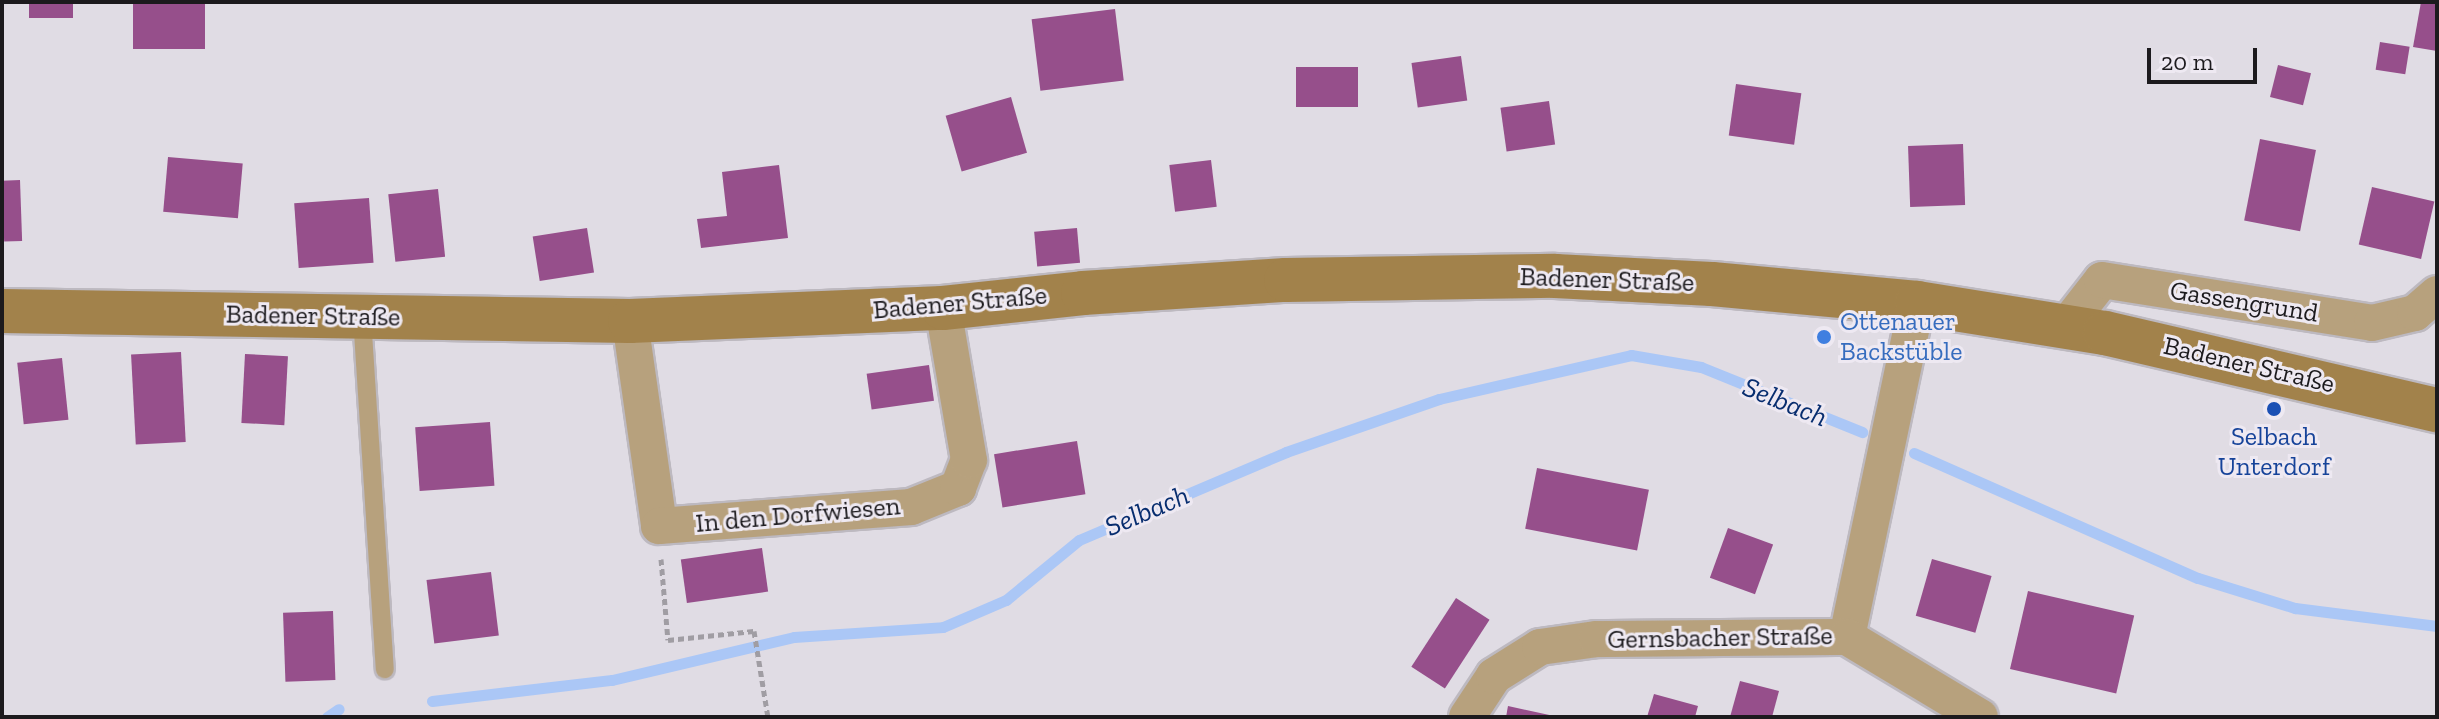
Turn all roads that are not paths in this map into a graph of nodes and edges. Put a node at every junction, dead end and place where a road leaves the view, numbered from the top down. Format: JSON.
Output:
{"nodes":[{"id":1,"x":2437,"y":294,"type":"edge"},
{"id":2,"x":1917,"y":303,"type":"junction"},
{"id":3,"x":943,"y":308,"type":"junction"},
{"id":4,"x":2,"y":311,"type":"edge"},
{"id":5,"x":362,"y":317,"type":"junction"},
{"id":6,"x":630,"y":321,"type":"junction"},
{"id":7,"x":2066,"y":326,"type":"junction"},
{"id":8,"x":2437,"y":410,"type":"edge"},
{"id":9,"x":1847,"y":637,"type":"junction"},
{"id":10,"x":385,"y":669,"type":"dead end"},
{"id":11,"x":1467,"y":717,"type":"edge"},
{"id":12,"x":1980,"y":717,"type":"edge"}],
"edges":[{"from":1,"to":7,"type":"street","name":"Gassengrund"},
{"from":2,"to":3,"type":"main road","name":"Badener Straße"},
{"from":2,"to":7,"type":"main road","name":"Badener Straße"},
{"from":2,"to":9,"type":"street"},
{"from":3,"to":6,"type":"main road","name":"Badener Straße"},
{"from":3,"to":6,"type":"street","name":"In den Dorfwiesen"},
{"from":4,"to":5,"type":"main road","name":"Badener Straße"},
{"from":5,"to":6,"type":"main road","name":"Badener Straße"},
{"from":5,"to":10,"type":"lane"},
{"from":7,"to":8,"type":"main road","name":"Badener Straße"},
{"from":9,"to":11,"type":"street","name":"Gernsbacher Straße"},
{"from":9,"to":12,"type":"street","name":"Gernsbacher Straße"}]}
